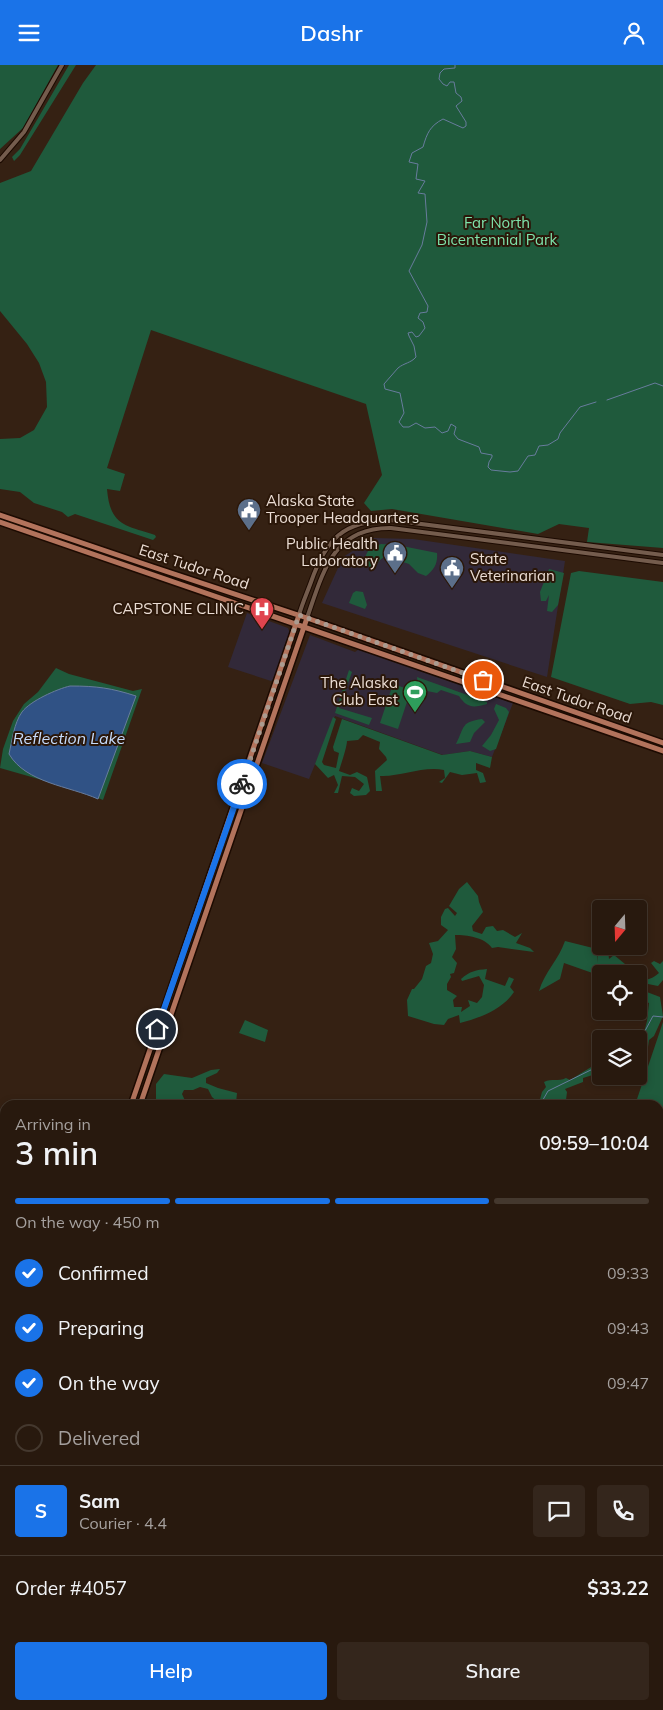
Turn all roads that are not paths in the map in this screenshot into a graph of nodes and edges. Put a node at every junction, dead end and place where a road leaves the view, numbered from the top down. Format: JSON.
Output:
{"nodes":[{"id":1,"x":62,"y":65,"type":"edge"},
{"id":2,"x":0,"y":160,"type":"edge"},
{"id":3,"x":0,"y":515,"type":"edge"},
{"id":4,"x":0,"y":522,"type":"edge"},
{"id":5,"x":663,"y":555,"type":"edge"},
{"id":6,"x":663,"y":563,"type":"edge"},
{"id":7,"x":299,"y":615,"type":"junction"},
{"id":8,"x":307,"y":617,"type":"junction"},
{"id":9,"x":296,"y":625,"type":"junction"},
{"id":10,"x":304,"y":627,"type":"junction"},
{"id":11,"x":663,"y":743,"type":"edge"},
{"id":12,"x":663,"y":751,"type":"edge"},
{"id":13,"x":133,"y":1100,"type":"edge"},
{"id":14,"x":142,"y":1100,"type":"edge"}],
"edges":[{"from":1,"to":2,"type":"street"},
{"from":3,"to":7,"type":"main road","name":"East Tudor Road"},
{"from":4,"to":9,"type":"main road","name":"East Tudor Road"},
{"from":5,"to":7,"type":"street"},
{"from":6,"to":8,"type":"street"},
{"from":7,"to":8,"type":"main road","name":"East Tudor Road"},
{"from":7,"to":9,"type":"main road"},
{"from":8,"to":10,"type":"main road"},
{"from":8,"to":11,"type":"main road","name":"East Tudor Road"},
{"from":9,"to":10,"type":"main road","name":"East Tudor Road"},
{"from":9,"to":13,"type":"main road"},
{"from":10,"to":12,"type":"main road","name":"East Tudor Road"},
{"from":10,"to":14,"type":"main road"}]}
